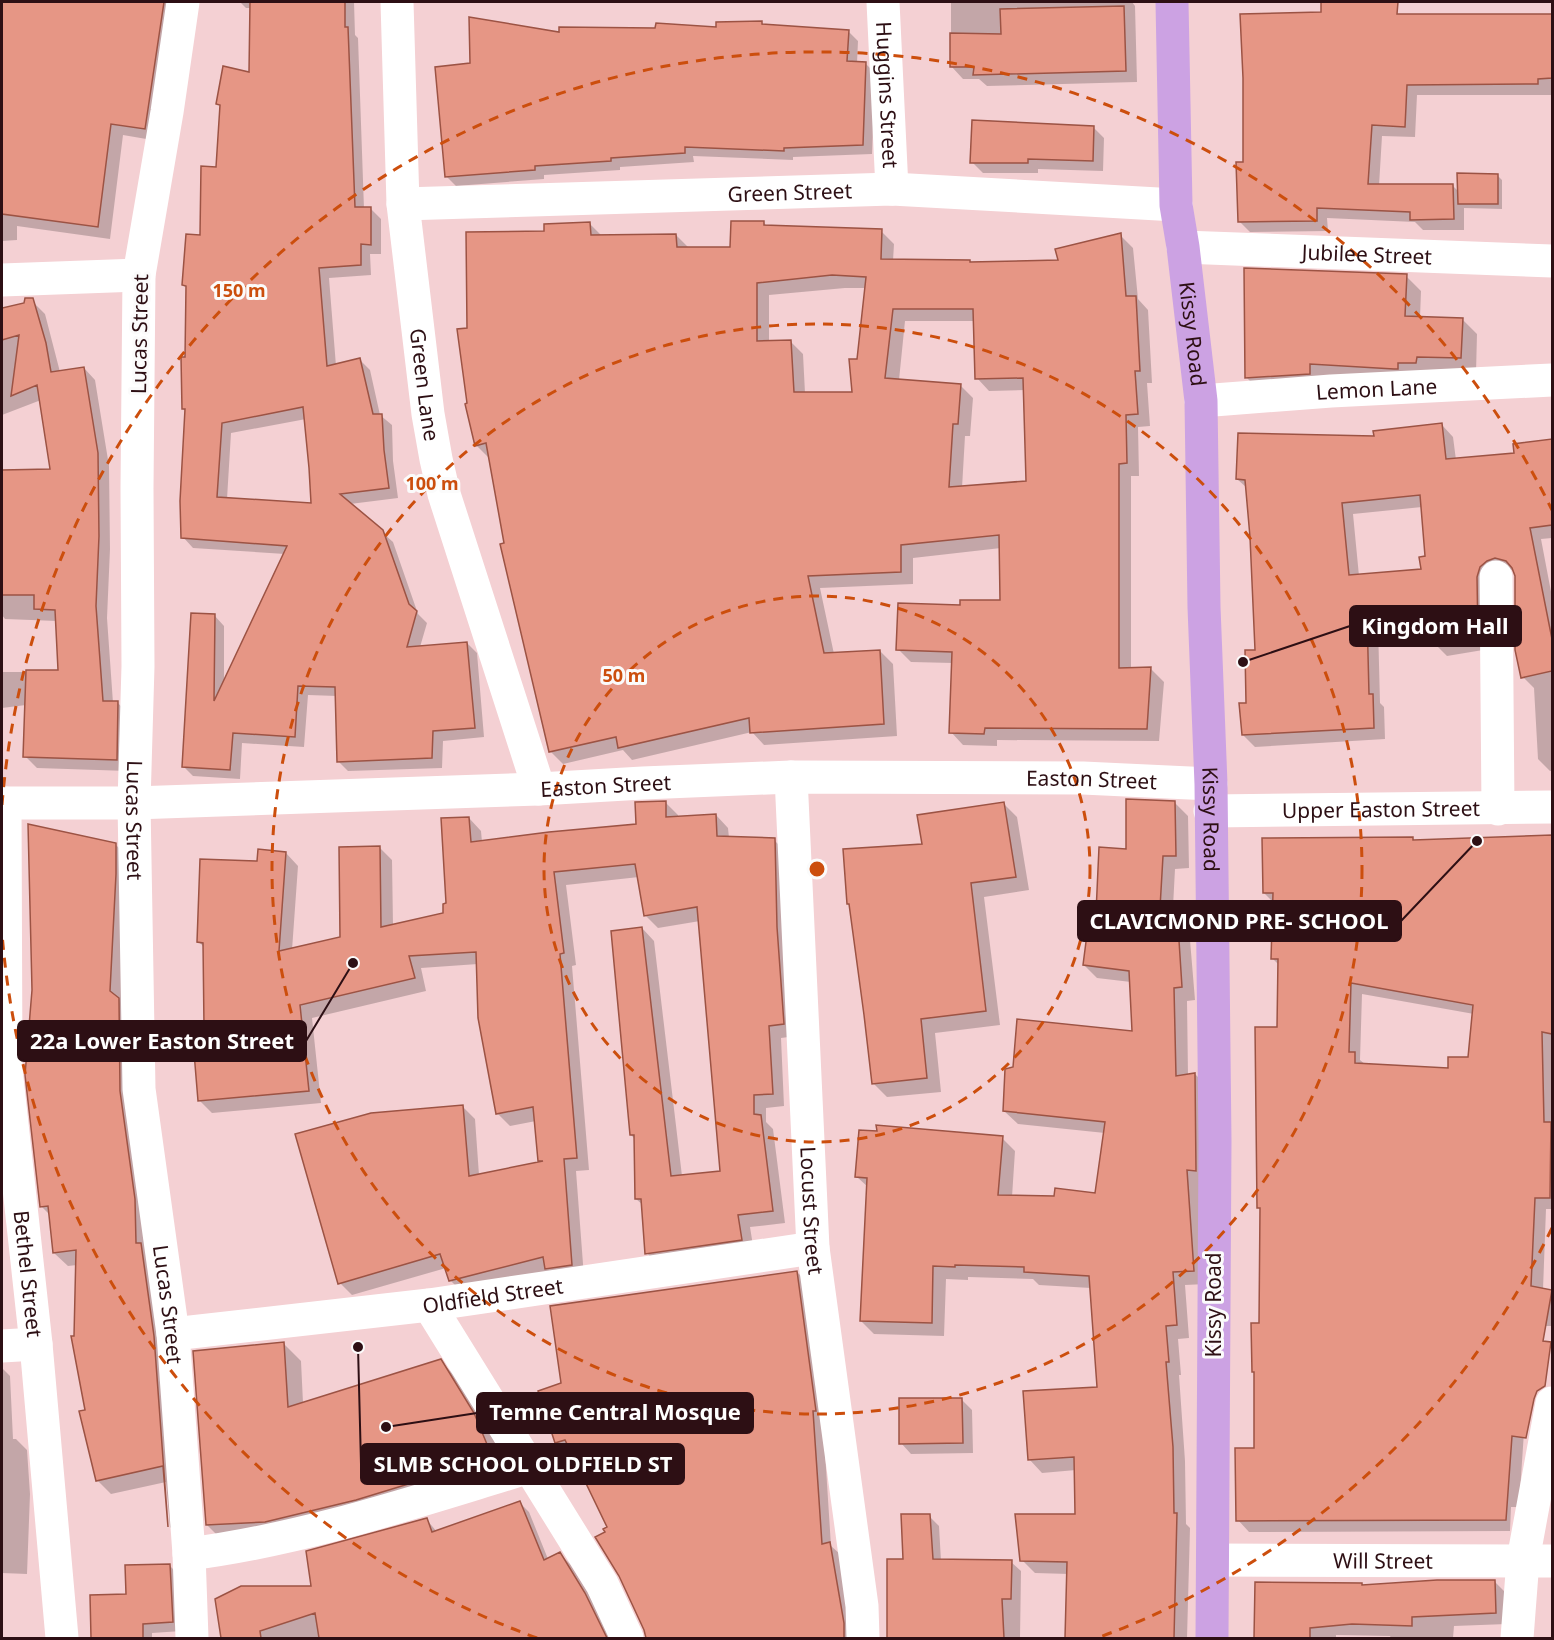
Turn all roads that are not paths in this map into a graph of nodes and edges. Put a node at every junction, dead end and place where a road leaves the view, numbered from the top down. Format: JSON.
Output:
{"nodes":[{"id":1,"x":183,"y":2,"type":"edge"},
{"id":2,"x":397,"y":2,"type":"edge"},
{"id":3,"x":883,"y":2,"type":"edge"},
{"id":4,"x":1172,"y":2,"type":"edge"},
{"id":5,"x":892,"y":189,"type":"junction"},
{"id":6,"x":402,"y":204,"type":"junction"},
{"id":7,"x":1176,"y":205,"type":"junction"},
{"id":8,"x":1183,"y":247,"type":"junction"},
{"id":9,"x":1552,"y":261,"type":"edge"},
{"id":10,"x":139,"y":275,"type":"junction"},
{"id":11,"x":2,"y":280,"type":"edge"},
{"id":12,"x":1552,"y":380,"type":"edge"},
{"id":13,"x":1201,"y":401,"type":"junction"},
{"id":14,"x":1496,"y":576,"type":"dead end"},
{"id":15,"x":791,"y":777,"type":"junction"},
{"id":16,"x":539,"y":789,"type":"junction"},
{"id":17,"x":1210,"y":798,"type":"junction"},
{"id":18,"x":3,"y":803,"type":"edge"},
{"id":19,"x":134,"y":803,"type":"junction"},
{"id":20,"x":1552,"y":807,"type":"edge"},
{"id":21,"x":1498,"y":809,"type":"junction"},
{"id":22,"x":4,"y":1069,"type":"edge"},
{"id":23,"x":813,"y":1248,"type":"junction"},
{"id":24,"x":429,"y":1305,"type":"junction"},
{"id":25,"x":173,"y":1334,"type":"junction"},
{"id":26,"x":36,"y":1344,"type":"junction"},
{"id":27,"x":2,"y":1346,"type":"edge"},
{"id":28,"x":1552,"y":1403,"type":"edge"},
{"id":29,"x":530,"y":1467,"type":"junction"},
{"id":30,"x":189,"y":1554,"type":"junction"},
{"id":31,"x":1213,"y":1560,"type":"junction"},
{"id":32,"x":1538,"y":1560,"type":"edge"},
{"id":33,"x":62,"y":1638,"type":"edge"},
{"id":34,"x":192,"y":1638,"type":"edge"},
{"id":35,"x":627,"y":1638,"type":"edge"},
{"id":36,"x":863,"y":1638,"type":"edge"},
{"id":37,"x":1212,"y":1638,"type":"edge"},
{"id":38,"x":1517,"y":1638,"type":"edge"}],
"edges":[{"from":1,"to":10,"type":"street","name":"Lucas Street"},
{"from":2,"to":6,"type":"street","name":"Green Lane"},
{"from":3,"to":5,"type":"street","name":"Huggins Street"},
{"from":4,"to":7,"type":"main road","name":"Kissy Road"},
{"from":5,"to":6,"type":"street","name":"Green Street"},
{"from":5,"to":7,"type":"street","name":"Green Street"},
{"from":6,"to":16,"type":"street","name":"Green Lane"},
{"from":7,"to":8,"type":"main road","name":"Kissy Road"},
{"from":8,"to":9,"type":"street","name":"Jubilee Street"},
{"from":8,"to":13,"type":"main road","name":"Kissy Road"},
{"from":10,"to":11,"type":"street"},
{"from":10,"to":19,"type":"street","name":"Lucas Street"},
{"from":12,"to":13,"type":"street","name":"Lemon Lane"},
{"from":13,"to":17,"type":"main road","name":"Kissy Road"},
{"from":14,"to":21,"type":"street"},
{"from":15,"to":16,"type":"street","name":"Easton Street"},
{"from":15,"to":17,"type":"street","name":"Easton Street"},
{"from":15,"to":23,"type":"street","name":"Locust Street"},
{"from":16,"to":19,"type":"street","name":"Easton Street"},
{"from":17,"to":21,"type":"street","name":"Upper Easton Street"},
{"from":17,"to":31,"type":"main road","name":"Kissy Road"},
{"from":18,"to":19,"type":"street","name":"Easton Street"},
{"from":18,"to":22,"type":"street","name":"Bethel Street"},
{"from":19,"to":25,"type":"street","name":"Lucas Street"},
{"from":20,"to":21,"type":"street","name":"Upper Easton Street"},
{"from":22,"to":26,"type":"street","name":"Bethel Street"},
{"from":23,"to":24,"type":"street","name":"Oldfield Street"},
{"from":23,"to":36,"type":"street","name":"Locust Street"},
{"from":24,"to":25,"type":"street","name":"Oldfield Street"},
{"from":24,"to":29,"type":"street"},
{"from":25,"to":30,"type":"street","name":"Lucas Street"},
{"from":26,"to":27,"type":"street"},
{"from":26,"to":33,"type":"street","name":"Bethel Street"},
{"from":28,"to":32,"type":"street"},
{"from":29,"to":30,"type":"street"},
{"from":29,"to":35,"type":"street"},
{"from":30,"to":34,"type":"street","name":"Lucas Street"},
{"from":31,"to":32,"type":"street","name":"Will Street"},
{"from":31,"to":37,"type":"main road","name":"Kissy Road"},
{"from":32,"to":38,"type":"street"}]}
